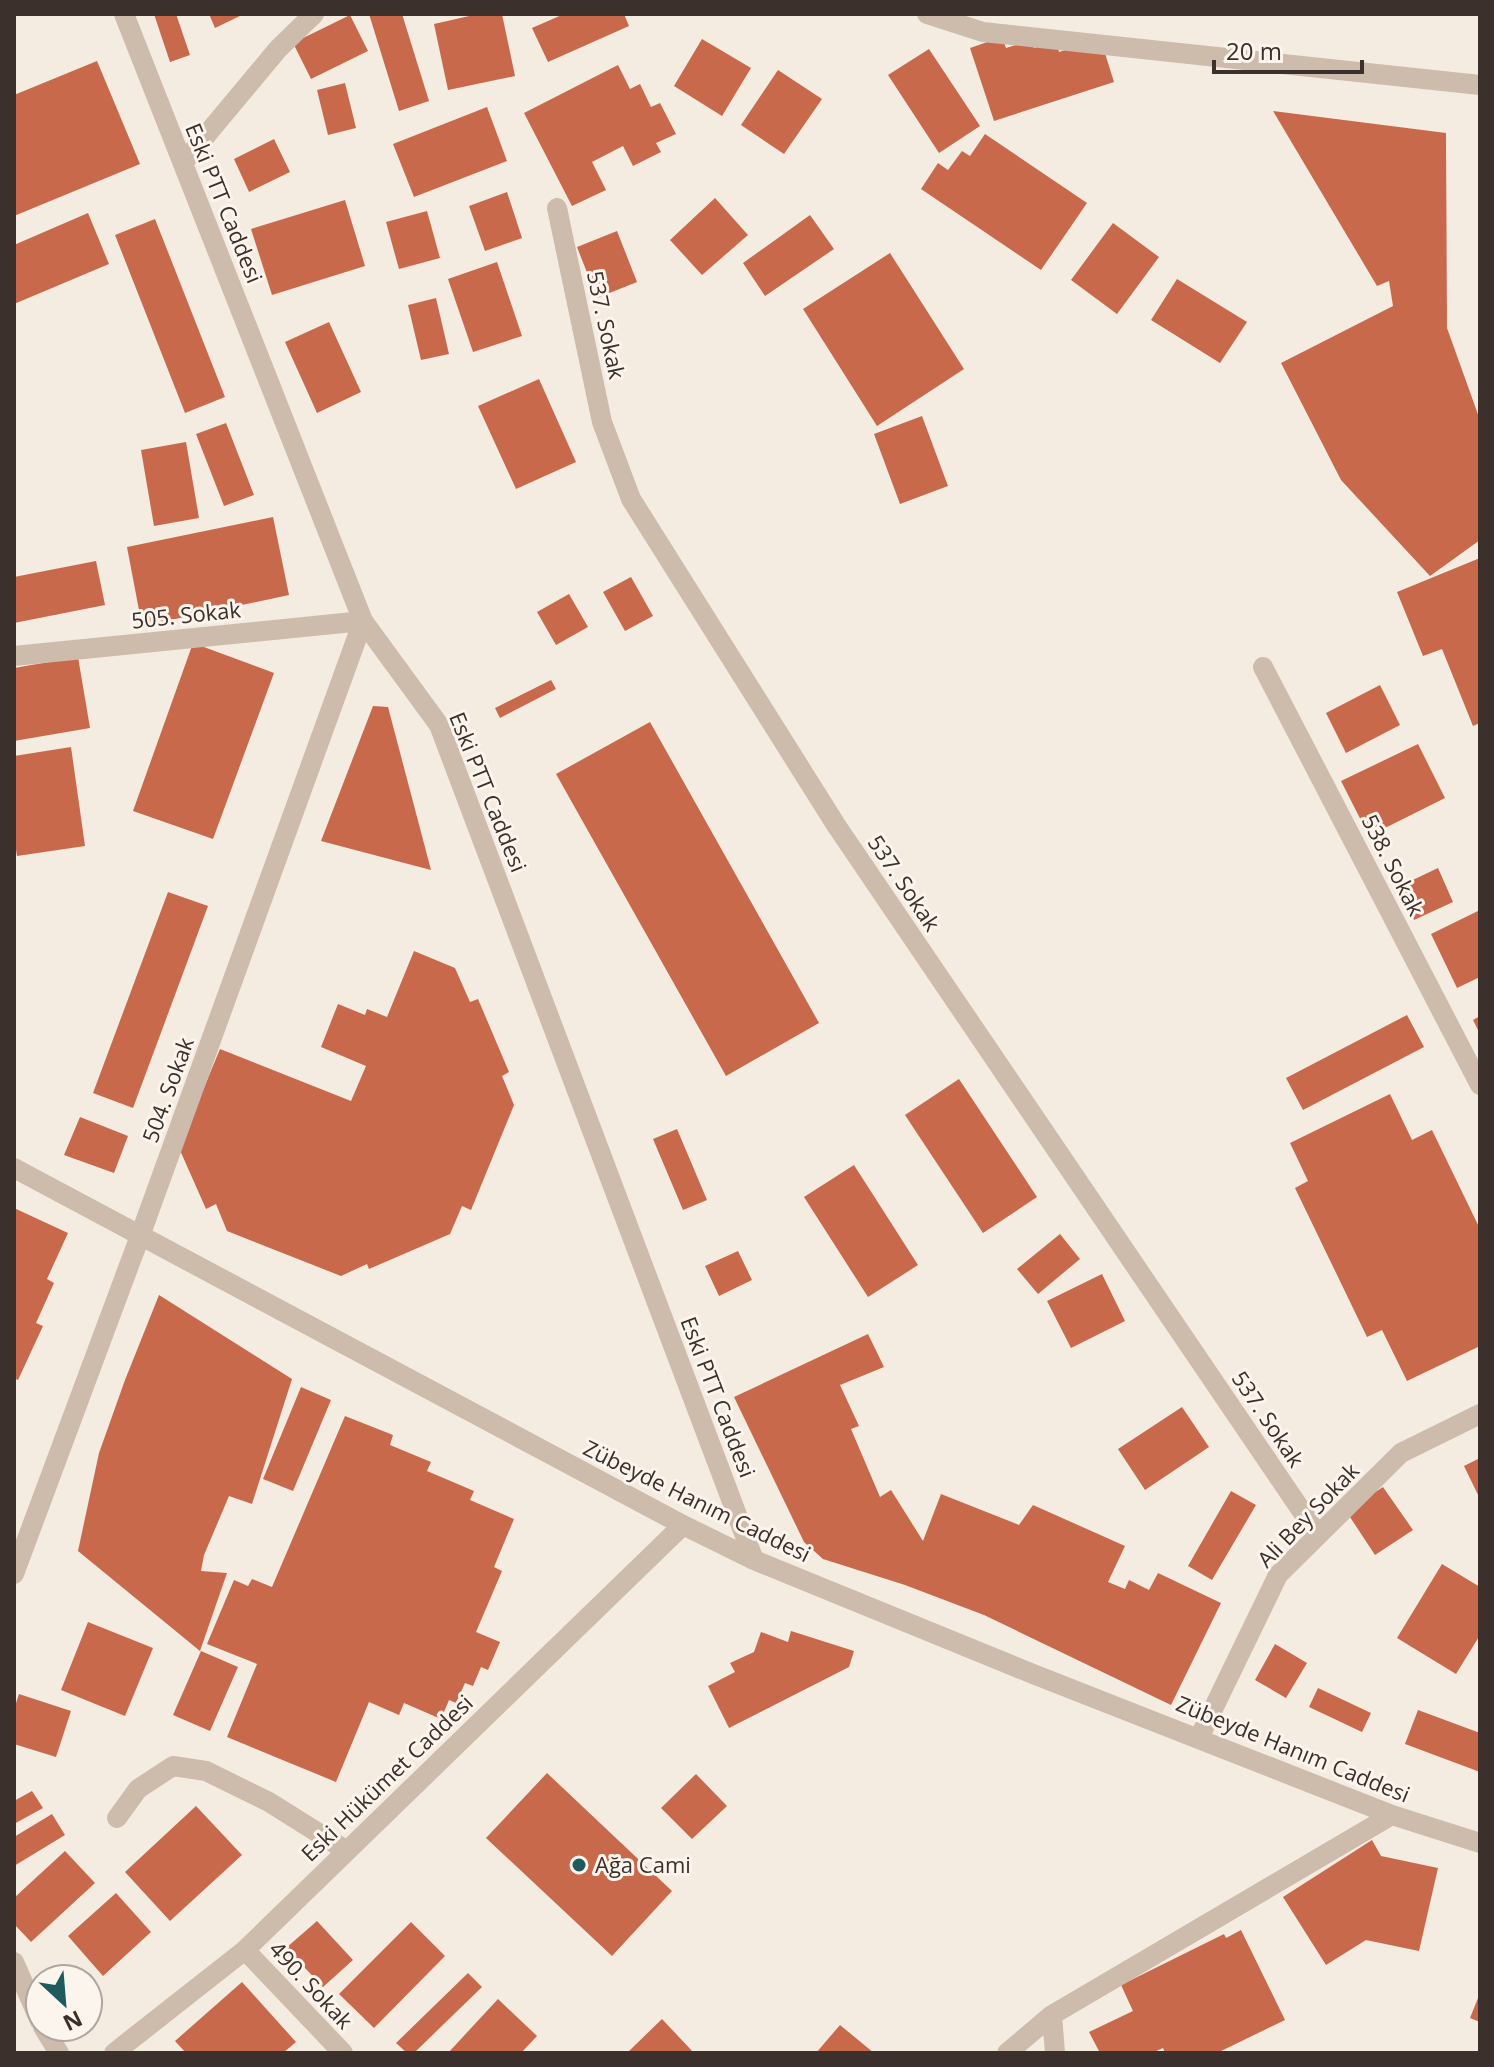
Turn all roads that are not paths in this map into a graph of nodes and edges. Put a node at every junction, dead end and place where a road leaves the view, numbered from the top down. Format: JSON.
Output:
{"nodes":[{"id":1,"x":124,"y":14,"type":"edge"},
{"id":2,"x":314,"y":14,"type":"edge"},
{"id":3,"x":927,"y":14,"type":"edge"},
{"id":4,"x":1480,"y":85,"type":"edge"},
{"id":5,"x":183,"y":163,"type":"junction"},
{"id":6,"x":557,"y":208,"type":"dead end"},
{"id":7,"x":363,"y":621,"type":"junction"},
{"id":8,"x":14,"y":656,"type":"edge"},
{"id":9,"x":1263,"y":667,"type":"dead end"},
{"id":10,"x":1480,"y":1085,"type":"edge"},
{"id":11,"x":14,"y":1168,"type":"edge"},
{"id":12,"x":140,"y":1236,"type":"junction"},
{"id":13,"x":1480,"y":1414,"type":"edge"},
{"id":14,"x":683,"y":1525,"type":"junction"},
{"id":15,"x":1318,"y":1535,"type":"junction"},
{"id":16,"x":754,"y":1560,"type":"junction"},
{"id":17,"x":14,"y":1574,"type":"edge"},
{"id":18,"x":1199,"y":1738,"type":"junction"},
{"id":19,"x":1392,"y":1815,"type":"junction"},
{"id":20,"x":117,"y":1818,"type":"dead end"},
{"id":21,"x":1480,"y":1843,"type":"edge"},
{"id":22,"x":347,"y":1851,"type":"junction"},
{"id":23,"x":245,"y":1950,"type":"junction"},
{"id":24,"x":14,"y":1962,"type":"edge"},
{"id":25,"x":24,"y":1985,"type":"edge"},
{"id":26,"x":1052,"y":2015,"type":"junction"},
{"id":27,"x":114,"y":2053,"type":"edge"},
{"id":28,"x":343,"y":2053,"type":"edge"},
{"id":29,"x":1007,"y":2053,"type":"edge"},
{"id":30,"x":1055,"y":2053,"type":"edge"}],
"edges":[{"from":1,"to":5,"type":"street","name":"Eski PTT Caddesi"},
{"from":2,"to":5,"type":"street"},
{"from":3,"to":4,"type":"street"},
{"from":5,"to":7,"type":"street","name":"Eski PTT Caddesi"},
{"from":6,"to":15,"type":"street","name":"537. Sokak"},
{"from":7,"to":8,"type":"street","name":"505. Sokak"},
{"from":7,"to":12,"type":"street","name":"504. Sokak"},
{"from":7,"to":16,"type":"street","name":"Eski PTT Caddesi"},
{"from":9,"to":10,"type":"street","name":"538. Sokak"},
{"from":11,"to":12,"type":"street","name":"Zübeyde Hanım Caddesi"},
{"from":12,"to":14,"type":"street","name":"Zübeyde Hanım Caddesi"},
{"from":12,"to":17,"type":"street","name":"504. Sokak"},
{"from":13,"to":15,"type":"street","name":"Ali Bey Sokak"},
{"from":14,"to":16,"type":"street","name":"Zübeyde Hanım Caddesi"},
{"from":14,"to":22,"type":"street","name":"Eski Hükümet Caddesi"},
{"from":15,"to":18,"type":"street","name":"Ali Bey Sokak"},
{"from":16,"to":18,"type":"street","name":"Zübeyde Hanım Caddesi"},
{"from":18,"to":19,"type":"street","name":"Zübeyde Hanım Caddesi"},
{"from":19,"to":21,"type":"street","name":"Zübeyde Hanım Caddesi"},
{"from":19,"to":26,"type":"street"},
{"from":20,"to":22,"type":"street"},
{"from":22,"to":23,"type":"street","name":"Eski Hükümet Caddesi"},
{"from":23,"to":27,"type":"street","name":"Eski Hükümet Caddesi"},
{"from":23,"to":28,"type":"street","name":"490. Sokak"},
{"from":24,"to":25,"type":"street"},
{"from":26,"to":29,"type":"street"},
{"from":26,"to":30,"type":"street"}]}
